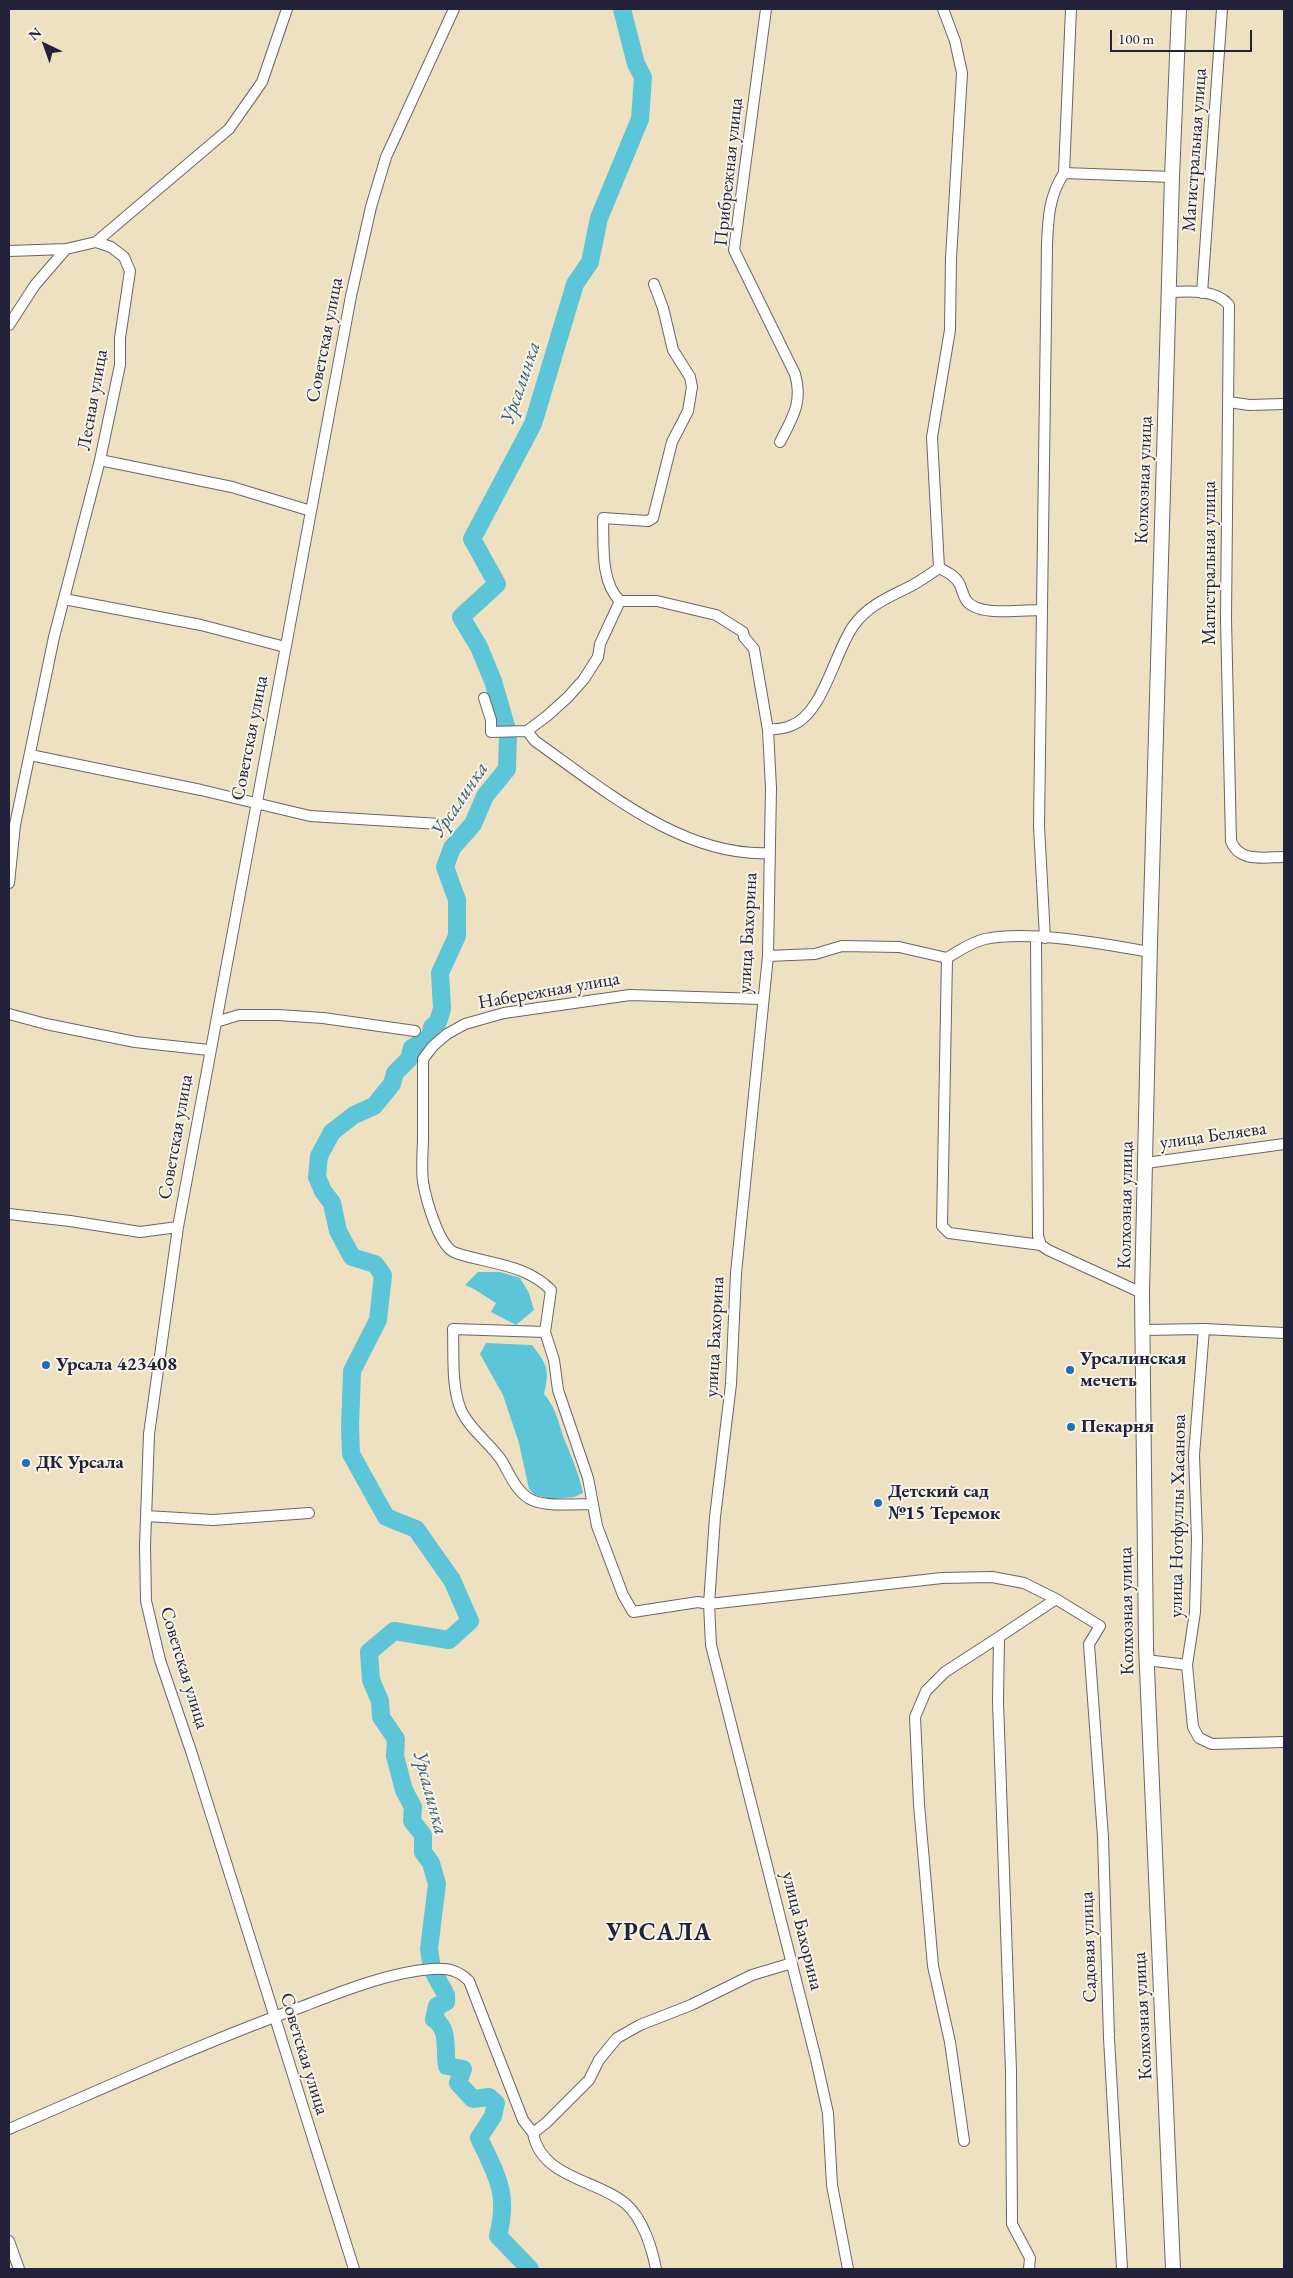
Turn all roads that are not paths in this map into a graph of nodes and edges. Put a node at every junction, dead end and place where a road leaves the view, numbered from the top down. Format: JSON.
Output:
{"nodes":[{"id":1,"x":287,"y":9,"type":"edge"},
{"id":2,"x":454,"y":9,"type":"edge"},
{"id":3,"x":766,"y":9,"type":"edge"},
{"id":4,"x":943,"y":9,"type":"edge"},
{"id":5,"x":1071,"y":9,"type":"edge"},
{"id":6,"x":1179,"y":9,"type":"edge"},
{"id":7,"x":1222,"y":9,"type":"edge"},
{"id":8,"x":1064,"y":173,"type":"junction"},
{"id":9,"x":1172,"y":178,"type":"junction"},
{"id":10,"x":96,"y":242,"type":"junction"},
{"id":11,"x":66,"y":248,"type":"junction"},
{"id":12,"x":9,"y":251,"type":"edge"},
{"id":13,"x":654,"y":284,"type":"dead end"},
{"id":14,"x":1168,"y":292,"type":"junction"},
{"id":15,"x":1202,"y":293,"type":"junction"},
{"id":16,"x":9,"y":325,"type":"edge"},
{"id":17,"x":1229,"y":402,"type":"junction"},
{"id":18,"x":1284,"y":404,"type":"edge"},
{"id":19,"x":780,"y":442,"type":"dead end"},
{"id":20,"x":100,"y":460,"type":"junction"},
{"id":21,"x":311,"y":510,"type":"junction"},
{"id":22,"x":939,"y":568,"type":"junction"},
{"id":23,"x":64,"y":599,"type":"junction"},
{"id":24,"x":620,"y":601,"type":"junction"},
{"id":25,"x":1041,"y":610,"type":"junction"},
{"id":26,"x":286,"y":647,"type":"junction"},
{"id":27,"x":484,"y":698,"type":"dead end"},
{"id":28,"x":768,"y":730,"type":"junction"},
{"id":29,"x":527,"y":731,"type":"junction"},
{"id":30,"x":30,"y":755,"type":"junction"},
{"id":31,"x":256,"y":804,"type":"junction"},
{"id":32,"x":440,"y":824,"type":"dead end"},
{"id":33,"x":769,"y":853,"type":"junction"},
{"id":34,"x":1284,"y":857,"type":"edge"},
{"id":35,"x":9,"y":883,"type":"edge"},
{"id":36,"x":1040,"y":938,"type":"junction"},
{"id":37,"x":1150,"y":952,"type":"junction"},
{"id":38,"x":768,"y":956,"type":"junction"},
{"id":39,"x":947,"y":958,"type":"junction"},
{"id":40,"x":762,"y":999,"type":"junction"},
{"id":41,"x":9,"y":1014,"type":"edge"},
{"id":42,"x":216,"y":1022,"type":"junction"},
{"id":43,"x":415,"y":1031,"type":"dead end"},
{"id":44,"x":209,"y":1050,"type":"junction"},
{"id":45,"x":1284,"y":1144,"type":"edge"},
{"id":46,"x":1146,"y":1163,"type":"junction"},
{"id":47,"x":9,"y":1214,"type":"edge"},
{"id":48,"x":178,"y":1227,"type":"junction"},
{"id":49,"x":1040,"y":1245,"type":"junction"},
{"id":50,"x":1142,"y":1294,"type":"junction"},
{"id":51,"x":1204,"y":1329,"type":"junction"},
{"id":52,"x":1143,"y":1330,"type":"junction"},
{"id":53,"x":545,"y":1332,"type":"junction"},
{"id":54,"x":1284,"y":1333,"type":"edge"},
{"id":55,"x":593,"y":1504,"type":"junction"},
{"id":56,"x":308,"y":1514,"type":"dead end"},
{"id":57,"x":146,"y":1516,"type":"junction"},
{"id":58,"x":1056,"y":1599,"type":"junction"},
{"id":59,"x":709,"y":1604,"type":"junction"},
{"id":60,"x":998,"y":1637,"type":"junction"},
{"id":61,"x":1146,"y":1660,"type":"junction"},
{"id":62,"x":1187,"y":1665,"type":"junction"},
{"id":63,"x":1284,"y":1742,"type":"edge"},
{"id":64,"x":792,"y":1963,"type":"junction"},
{"id":65,"x":274,"y":2016,"type":"junction"},
{"id":66,"x":9,"y":2129,"type":"edge"},
{"id":67,"x":533,"y":2133,"type":"junction"},
{"id":68,"x":964,"y":2141,"type":"dead end"},
{"id":69,"x":9,"y":2242,"type":"edge"},
{"id":70,"x":18,"y":2269,"type":"edge"},
{"id":71,"x":354,"y":2269,"type":"edge"},
{"id":72,"x":656,"y":2269,"type":"edge"},
{"id":73,"x":848,"y":2269,"type":"edge"},
{"id":74,"x":1028,"y":2269,"type":"edge"},
{"id":75,"x":1122,"y":2269,"type":"edge"},
{"id":76,"x":1173,"y":2269,"type":"edge"}],
"edges":[{"from":1,"to":10,"type":"street"},
{"from":2,"to":21,"type":"street","name":"Советская улица"},
{"from":3,"to":19,"type":"street","name":"Прибрежная улица"},
{"from":4,"to":22,"type":"street"},
{"from":5,"to":8,"type":"street"},
{"from":6,"to":9,"type":"main road","name":"Колхозная улица"},
{"from":7,"to":15,"type":"street","name":"Магистральная улица"},
{"from":8,"to":9,"type":"street"},
{"from":8,"to":25,"type":"street"},
{"from":9,"to":14,"type":"main road","name":"Колхозная улица"},
{"from":10,"to":11,"type":"street"},
{"from":10,"to":20,"type":"street","name":"Лесная улица"},
{"from":11,"to":12,"type":"street"},
{"from":11,"to":16,"type":"street"},
{"from":13,"to":24,"type":"street"},
{"from":14,"to":15,"type":"street","name":"Магистральная улица"},
{"from":14,"to":37,"type":"main road","name":"Колхозная улица"},
{"from":15,"to":17,"type":"street","name":"Магистральная улица"},
{"from":17,"to":18,"type":"street"},
{"from":17,"to":34,"type":"street","name":"Магистральная улица"},
{"from":20,"to":21,"type":"street"},
{"from":20,"to":23,"type":"street","name":"Лесная улица"},
{"from":21,"to":26,"type":"street","name":"Советская улица"},
{"from":22,"to":25,"type":"street"},
{"from":22,"to":28,"type":"street"},
{"from":23,"to":26,"type":"street"},
{"from":23,"to":30,"type":"street","name":"Лесная улица"},
{"from":24,"to":28,"type":"street","name":"улица Бахорина"},
{"from":24,"to":29,"type":"street"},
{"from":25,"to":36,"type":"street"},
{"from":26,"to":31,"type":"street","name":"Советская улица"},
{"from":27,"to":29,"type":"street"},
{"from":28,"to":33,"type":"street","name":"улица Бахорина"},
{"from":29,"to":33,"type":"street"},
{"from":30,"to":31,"type":"street"},
{"from":30,"to":35,"type":"street","name":"Лесная улица"},
{"from":31,"to":32,"type":"street"},
{"from":31,"to":42,"type":"street","name":"Советская улица"},
{"from":33,"to":38,"type":"street","name":"улица Бахорина"},
{"from":36,"to":37,"type":"street"},
{"from":36,"to":39,"type":"street"},
{"from":36,"to":49,"type":"street"},
{"from":37,"to":46,"type":"main road","name":"Колхозная улица"},
{"from":38,"to":39,"type":"street"},
{"from":38,"to":40,"type":"street","name":"улица Бахорина"},
{"from":39,"to":49,"type":"street"},
{"from":40,"to":53,"type":"street","name":"Набережная улица"},
{"from":40,"to":59,"type":"street","name":"улица Бахорина"},
{"from":41,"to":44,"type":"street"},
{"from":42,"to":43,"type":"street"},
{"from":42,"to":44,"type":"street","name":"Советская улица"},
{"from":44,"to":48,"type":"street","name":"Советская улица"},
{"from":45,"to":46,"type":"street","name":"улица Беляева"},
{"from":46,"to":50,"type":"main road","name":"Колхозная улица"},
{"from":47,"to":48,"type":"street"},
{"from":48,"to":57,"type":"street","name":"Советская улица"},
{"from":49,"to":50,"type":"street"},
{"from":50,"to":52,"type":"main road","name":"Колхозная улица"},
{"from":51,"to":52,"type":"street"},
{"from":51,"to":54,"type":"street"},
{"from":51,"to":62,"type":"street","name":"улица Нотфуллы Хасанова"},
{"from":52,"to":61,"type":"main road","name":"Колхозная улица"},
{"from":53,"to":55,"type":"street"},
{"from":53,"to":55,"type":"street"},
{"from":55,"to":59,"type":"street"},
{"from":56,"to":57,"type":"street"},
{"from":57,"to":65,"type":"street","name":"Советская улица"},
{"from":58,"to":59,"type":"street"},
{"from":58,"to":60,"type":"street"},
{"from":58,"to":75,"type":"street","name":"Садовая улица"},
{"from":59,"to":64,"type":"street","name":"улица Бахорина"},
{"from":60,"to":68,"type":"street"},
{"from":60,"to":74,"type":"street"},
{"from":61,"to":62,"type":"street"},
{"from":61,"to":76,"type":"main road","name":"Колхозная улица"},
{"from":62,"to":63,"type":"street","name":"улица Нотфуллы Хасанова"},
{"from":64,"to":67,"type":"street"},
{"from":64,"to":73,"type":"street","name":"улица Бахорина"},
{"from":65,"to":66,"type":"street"},
{"from":65,"to":67,"type":"street"},
{"from":65,"to":71,"type":"street","name":"Советская улица"},
{"from":67,"to":72,"type":"street"},
{"from":69,"to":70,"type":"street"}]}
